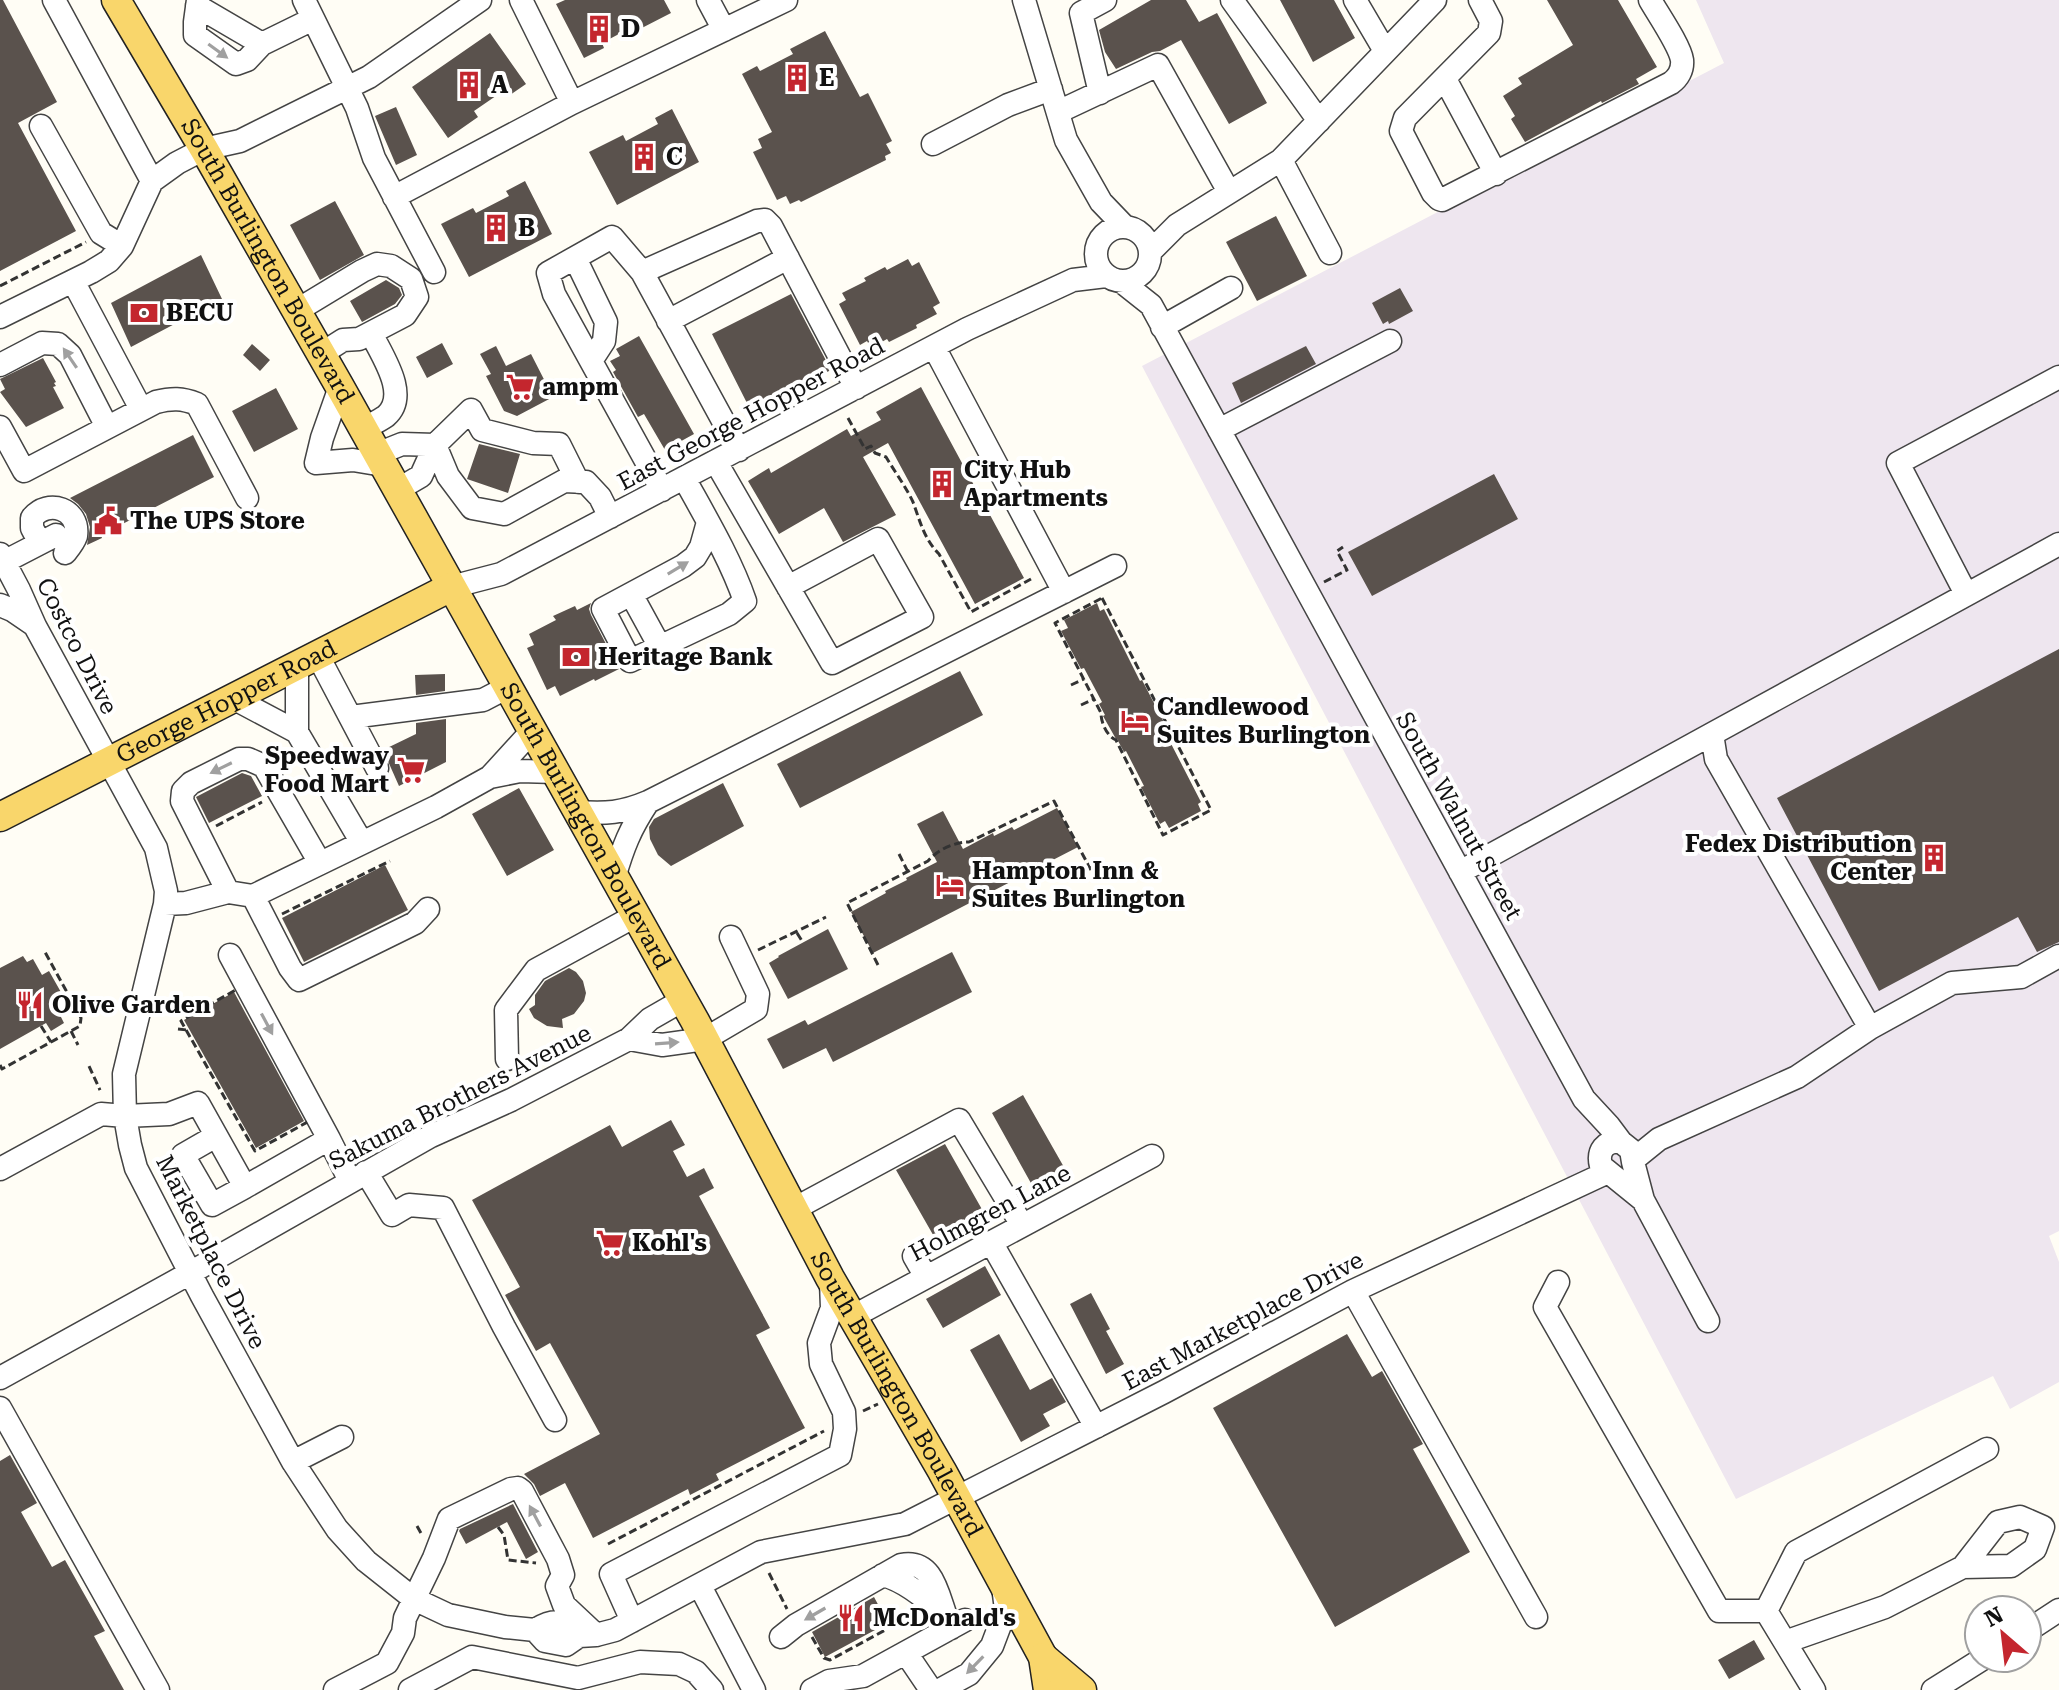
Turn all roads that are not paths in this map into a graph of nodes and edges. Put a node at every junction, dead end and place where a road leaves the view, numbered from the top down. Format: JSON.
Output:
{"nodes":[{"id":1,"x":54,"y":0,"type":"edge"},
{"id":2,"x":116,"y":0,"type":"edge"},
{"id":3,"x":480,"y":0,"type":"edge"},
{"id":4,"x":521,"y":0,"type":"edge"},
{"id":5,"x":708,"y":0,"type":"edge"},
{"id":6,"x":786,"y":0,"type":"edge"},
{"id":7,"x":1024,"y":0,"type":"edge"},
{"id":8,"x":1105,"y":0,"type":"edge"},
{"id":9,"x":1232,"y":0,"type":"edge"},
{"id":10,"x":1355,"y":0,"type":"edge"},
{"id":11,"x":1435,"y":0,"type":"edge"},
{"id":12,"x":1480,"y":0,"type":"edge"},
{"id":13,"x":1650,"y":0,"type":"edge"},
{"id":14,"x":198,"y":3,"type":"edge"},
{"id":15,"x":308,"y":9,"type":"edge"},
{"id":16,"x":724,"y":30,"type":"junction"},
{"id":17,"x":262,"y":44,"type":"junction"},
{"id":18,"x":1385,"y":51,"type":"junction"},
{"id":19,"x":1445,"y":79,"type":"junction"},
{"id":20,"x":348,"y":87,"type":"junction"},
{"id":21,"x":1051,"y":89,"type":"junction"},
{"id":22,"x":1100,"y":93,"type":"junction"},
{"id":23,"x":572,"y":103,"type":"junction"},
{"id":24,"x":1058,"y":112,"type":"junction"},
{"id":25,"x":1319,"y":121,"type":"junction"},
{"id":26,"x":41,"y":126,"type":"dead end"},
{"id":27,"x":933,"y":144,"type":"dead end"},
{"id":28,"x":204,"y":149,"type":"junction"},
{"id":29,"x":1281,"y":160,"type":"junction"},
{"id":30,"x":1496,"y":174,"type":"junction"},
{"id":31,"x":152,"y":181,"type":"junction"},
{"id":32,"x":1229,"y":192,"type":"junction"},
{"id":33,"x":394,"y":197,"type":"junction"},
{"id":34,"x":1101,"y":202,"type":"junction"},
{"id":35,"x":1141,"y":243,"type":"junction"},
{"id":36,"x":122,"y":246,"type":"junction"},
{"id":37,"x":1330,"y":253,"type":"dead end"},
{"id":38,"x":575,"y":258,"type":"junction"},
{"id":39,"x":788,"y":258,"type":"junction"},
{"id":40,"x":1106,"y":264,"type":"junction"},
{"id":41,"x":434,"y":272,"type":"dead end"},
{"id":42,"x":642,"y":272,"type":"junction"},
{"id":43,"x":73,"y":281,"type":"junction"},
{"id":44,"x":1231,"y":288,"type":"dead end"},
{"id":45,"x":1151,"y":305,"type":"junction"},
{"id":46,"x":296,"y":311,"type":"junction"},
{"id":47,"x":0,"y":317,"type":"edge"},
{"id":48,"x":668,"y":321,"type":"junction"},
{"id":49,"x":1162,"y":327,"type":"junction"},
{"id":50,"x":371,"y":333,"type":"junction"},
{"id":51,"x":1390,"y":341,"type":"dead end"},
{"id":52,"x":934,"y":347,"type":"junction"},
{"id":53,"x":321,"y":354,"type":"junction"},
{"id":54,"x":591,"y":361,"type":"junction"},
{"id":55,"x":0,"y":365,"type":"edge"},
{"id":56,"x":2059,"y":377,"type":"edge"},
{"id":57,"x":340,"y":387,"type":"junction"},
{"id":58,"x":856,"y":388,"type":"junction"},
{"id":59,"x":141,"y":409,"type":"junction"},
{"id":60,"x":107,"y":427,"type":"junction"},
{"id":61,"x":363,"y":429,"type":"junction"},
{"id":62,"x":1219,"y":430,"type":"junction"},
{"id":63,"x":2,"y":434,"type":"edge"},
{"id":64,"x":435,"y":445,"type":"junction"},
{"id":65,"x":739,"y":450,"type":"junction"},
{"id":66,"x":380,"y":460,"type":"junction"},
{"id":67,"x":716,"y":462,"type":"junction"},
{"id":68,"x":684,"y":478,"type":"junction"},
{"id":69,"x":578,"y":482,"type":"junction"},
{"id":70,"x":397,"y":490,"type":"junction"},
{"id":71,"x":662,"y":490,"type":"junction"},
{"id":72,"x":247,"y":498,"type":"dead end"},
{"id":73,"x":610,"y":517,"type":"junction"},
{"id":74,"x":708,"y":522,"type":"junction"},
{"id":75,"x":54,"y":543,"type":"dead end"},
{"id":76,"x":2059,"y":544,"type":"edge"},
{"id":77,"x":1,"y":560,"type":"edge"},
{"id":78,"x":1115,"y":566,"type":"dead end"},
{"id":79,"x":451,"y":587,"type":"junction"},
{"id":80,"x":788,"y":587,"type":"junction"},
{"id":81,"x":1064,"y":592,"type":"junction"},
{"id":82,"x":631,"y":594,"type":"junction"},
{"id":83,"x":1966,"y":594,"type":"junction"},
{"id":84,"x":0,"y":605,"type":"edge"},
{"id":85,"x":35,"y":626,"type":"junction"},
{"id":86,"x":660,"y":647,"type":"junction"},
{"id":87,"x":308,"y":661,"type":"junction"},
{"id":88,"x":508,"y":687,"type":"junction"},
{"id":89,"x":235,"y":699,"type":"junction"},
{"id":90,"x":351,"y":717,"type":"junction"},
{"id":91,"x":532,"y":731,"type":"junction"},
{"id":92,"x":297,"y":732,"type":"junction"},
{"id":93,"x":1712,"y":734,"type":"junction"},
{"id":94,"x":107,"y":761,"type":"junction"},
{"id":95,"x":377,"y":768,"type":"dead end"},
{"id":96,"x":555,"y":772,"type":"junction"},
{"id":97,"x":490,"y":777,"type":"junction"},
{"id":98,"x":648,"y":802,"type":"junction"},
{"id":99,"x":577,"y":812,"type":"junction"},
{"id":100,"x":0,"y":817,"type":"edge"},
{"id":101,"x":362,"y":843,"type":"junction"},
{"id":102,"x":320,"y":863,"type":"junction"},
{"id":103,"x":1460,"y":872,"type":"junction"},
{"id":104,"x":614,"y":878,"type":"junction"},
{"id":105,"x":228,"y":892,"type":"junction"},
{"id":106,"x":253,"y":896,"type":"junction"},
{"id":107,"x":165,"y":904,"type":"junction"},
{"id":108,"x":428,"y":909,"type":"dead end"},
{"id":109,"x":635,"y":916,"type":"junction"},
{"id":110,"x":731,"y":937,"type":"dead end"},
{"id":111,"x":230,"y":955,"type":"dead end"},
{"id":112,"x":2059,"y":956,"type":"edge"},
{"id":113,"x":683,"y":1000,"type":"junction"},
{"id":114,"x":1870,"y":1028,"type":"junction"},
{"id":115,"x":629,"y":1039,"type":"junction"},
{"id":116,"x":705,"y":1039,"type":"junction"},
{"id":117,"x":507,"y":1059,"type":"dead end"},
{"id":118,"x":1584,"y":1099,"type":"junction"},
{"id":119,"x":125,"y":1116,"type":"junction"},
{"id":120,"x":216,"y":1136,"type":"junction"},
{"id":121,"x":329,"y":1139,"type":"junction"},
{"id":122,"x":1628,"y":1152,"type":"junction"},
{"id":123,"x":1152,"y":1156,"type":"dead end"},
{"id":124,"x":1605,"y":1164,"type":"junction"},
{"id":125,"x":0,"y":1169,"type":"edge"},
{"id":126,"x":358,"y":1177,"type":"junction"},
{"id":127,"x":245,"y":1187,"type":"junction"},
{"id":128,"x":1643,"y":1200,"type":"junction"},
{"id":129,"x":794,"y":1209,"type":"junction"},
{"id":130,"x":1022,"y":1225,"type":"junction"},
{"id":131,"x":991,"y":1242,"type":"junction"},
{"id":132,"x":914,"y":1256,"type":"dead end"},
{"id":133,"x":190,"y":1273,"type":"junction"},
{"id":134,"x":926,"y":1277,"type":"junction"},
{"id":135,"x":830,"y":1278,"type":"junction"},
{"id":136,"x":1558,"y":1282,"type":"dead end"},
{"id":137,"x":1353,"y":1291,"type":"junction"},
{"id":138,"x":852,"y":1317,"type":"junction"},
{"id":139,"x":1708,"y":1321,"type":"dead end"},
{"id":140,"x":0,"y":1378,"type":"edge"},
{"id":141,"x":0,"y":1408,"type":"edge"},
{"id":142,"x":555,"y":1420,"type":"dead end"},
{"id":143,"x":1096,"y":1427,"type":"junction"},
{"id":144,"x":342,"y":1437,"type":"dead end"},
{"id":145,"x":1987,"y":1449,"type":"dead end"},
{"id":146,"x":293,"y":1462,"type":"junction"},
{"id":147,"x":957,"y":1498,"type":"junction"},
{"id":148,"x":1963,"y":1567,"type":"dead end"},
{"id":149,"x":700,"y":1586,"type":"junction"},
{"id":150,"x":1003,"y":1586,"type":"junction"},
{"id":151,"x":414,"y":1599,"type":"junction"},
{"id":152,"x":1766,"y":1611,"type":"junction"},
{"id":153,"x":1536,"y":1617,"type":"dead end"},
{"id":154,"x":632,"y":1621,"type":"junction"},
{"id":155,"x":787,"y":1628,"type":"road end"},
{"id":156,"x":588,"y":1636,"type":"junction"},
{"id":157,"x":1785,"y":1642,"type":"junction"},
{"id":158,"x":906,"y":1653,"type":"junction"},
{"id":159,"x":1043,"y":1657,"type":"junction"},
{"id":160,"x":1963,"y":1671,"type":"edge"},
{"id":161,"x":940,"y":1688,"type":"edge"},
{"id":162,"x":158,"y":1690,"type":"edge"},
{"id":163,"x":335,"y":1690,"type":"edge"},
{"id":164,"x":410,"y":1690,"type":"edge"},
{"id":165,"x":712,"y":1690,"type":"edge"},
{"id":166,"x":754,"y":1690,"type":"edge"},
{"id":167,"x":812,"y":1690,"type":"edge"},
{"id":168,"x":1048,"y":1690,"type":"edge"},
{"id":169,"x":1082,"y":1690,"type":"edge"},
{"id":170,"x":1814,"y":1690,"type":"edge"},
{"id":171,"x":1933,"y":1690,"type":"edge"}],
"edges":[{"from":1,"to":31,"type":"street"},
{"from":2,"to":28,"type":"main road","name":"South Burlington Boulevard"},
{"from":3,"to":20,"type":"street"},
{"from":4,"to":23,"type":"street"},
{"from":5,"to":16,"type":"street"},
{"from":6,"to":16,"type":"street"},
{"from":7,"to":21,"type":"street"},
{"from":8,"to":22,"type":"street"},
{"from":9,"to":25,"type":"street"},
{"from":10,"to":18,"type":"street"},
{"from":11,"to":18,"type":"street"},
{"from":12,"to":19,"type":"street"},
{"from":13,"to":30,"type":"street"},
{"from":14,"to":17,"type":"street"},
{"from":14,"to":17,"type":"street","one_way":true},
{"from":15,"to":17,"type":"street"},
{"from":15,"to":20,"type":"street"},
{"from":16,"to":23,"type":"street"},
{"from":18,"to":25,"type":"street"},
{"from":19,"to":30,"type":"street"},
{"from":19,"to":30,"type":"street"},
{"from":20,"to":28,"type":"street"},
{"from":20,"to":33,"type":"street"},
{"from":21,"to":24,"type":"street"},
{"from":21,"to":27,"type":"street"},
{"from":22,"to":24,"type":"street"},
{"from":22,"to":32,"type":"street"},
{"from":23,"to":33,"type":"street"},
{"from":24,"to":34,"type":"street"},
{"from":25,"to":29,"type":"street"},
{"from":26,"to":36,"type":"street"},
{"from":28,"to":31,"type":"street"},
{"from":28,"to":46,"type":"main road","name":"South Burlington Boulevard"},
{"from":29,"to":32,"type":"street"},
{"from":29,"to":37,"type":"street"},
{"from":31,"to":36,"type":"street"},
{"from":32,"to":35,"type":"street"},
{"from":33,"to":41,"type":"street"},
{"from":34,"to":35,"type":"street"},
{"from":34,"to":40,"type":"street"},
{"from":35,"to":40,"type":"street"},
{"from":35,"to":40,"type":"street"},
{"from":35,"to":45,"type":"street","name":"South Walnut Street"},
{"from":36,"to":43,"type":"street"},
{"from":38,"to":42,"type":"street"},
{"from":38,"to":54,"type":"street"},
{"from":38,"to":54,"type":"street"},
{"from":39,"to":42,"type":"street"},
{"from":39,"to":48,"type":"street"},
{"from":39,"to":58,"type":"street"},
{"from":40,"to":45,"type":"street","name":"South Walnut Street"},
{"from":40,"to":52,"type":"street","name":"East George Hopper Road"},
{"from":42,"to":48,"type":"street"},
{"from":43,"to":47,"type":"street"},
{"from":43,"to":59,"type":"street"},
{"from":44,"to":49,"type":"street"},
{"from":45,"to":49,"type":"street","name":"South Walnut Street"},
{"from":46,"to":50,"type":"street"},
{"from":46,"to":53,"type":"main road","name":"South Burlington Boulevard"},
{"from":48,"to":65,"type":"street"},
{"from":49,"to":62,"type":"street","name":"South Walnut Street"},
{"from":50,"to":53,"type":"street"},
{"from":50,"to":61,"type":"street"},
{"from":51,"to":62,"type":"street"},
{"from":52,"to":58,"type":"street","name":"East George Hopper Road"},
{"from":52,"to":81,"type":"street"},
{"from":53,"to":57,"type":"main road","name":"South Burlington Boulevard"},
{"from":54,"to":71,"type":"street"},
{"from":60,"to":55,"type":"street","one_way":true},
{"from":56,"to":83,"type":"street"},
{"from":57,"to":61,"type":"main road","name":"South Burlington Boulevard"},
{"from":57,"to":66,"type":"street"},
{"from":58,"to":65,"type":"street","name":"East George Hopper Road"},
{"from":59,"to":60,"type":"street"},
{"from":59,"to":72,"type":"street"},
{"from":60,"to":63,"type":"street"},
{"from":61,"to":66,"type":"main road","name":"South Burlington Boulevard"},
{"from":62,"to":103,"type":"street","name":"South Walnut Street"},
{"from":64,"to":66,"type":"street"},
{"from":64,"to":69,"type":"street"},
{"from":64,"to":69,"type":"street"},
{"from":64,"to":70,"type":"street"},
{"from":65,"to":67,"type":"street","name":"East George Hopper Road"},
{"from":66,"to":70,"type":"main road","name":"South Burlington Boulevard"},
{"from":67,"to":68,"type":"street","name":"East George Hopper Road"},
{"from":67,"to":80,"type":"street"},
{"from":68,"to":71,"type":"street","name":"East George Hopper Road"},
{"from":68,"to":74,"type":"street"},
{"from":69,"to":73,"type":"street"},
{"from":70,"to":79,"type":"main road","name":"South Burlington Boulevard"},
{"from":71,"to":73,"type":"street","name":"East George Hopper Road"},
{"from":73,"to":79,"type":"street","name":"East George Hopper Road"},
{"from":82,"to":74,"type":"street","one_way":true},
{"from":74,"to":86,"type":"street"},
{"from":75,"to":77,"type":"street"},
{"from":76,"to":83,"type":"street"},
{"from":77,"to":85,"type":"street","name":"Costco Drive"},
{"from":78,"to":81,"type":"street"},
{"from":79,"to":87,"type":"main road","name":"George Hopper Road"},
{"from":79,"to":88,"type":"main road","name":"South Burlington Boulevard"},
{"from":80,"to":80,"type":"street"},
{"from":81,"to":98,"type":"street"},
{"from":82,"to":86,"type":"street"},
{"from":82,"to":86,"type":"street"},
{"from":83,"to":93,"type":"street"},
{"from":84,"to":85,"type":"street"},
{"from":85,"to":94,"type":"street","name":"Costco Drive"},
{"from":87,"to":89,"type":"main road","name":"George Hopper Road"},
{"from":87,"to":90,"type":"street"},
{"from":87,"to":92,"type":"street"},
{"from":88,"to":90,"type":"street"},
{"from":88,"to":91,"type":"main road","name":"South Burlington Boulevard"},
{"from":89,"to":92,"type":"street"},
{"from":89,"to":94,"type":"main road","name":"George Hopper Road"},
{"from":90,"to":95,"type":"street"},
{"from":91,"to":96,"type":"main road","name":"South Burlington Boulevard"},
{"from":91,"to":97,"type":"street"},
{"from":92,"to":101,"type":"street"},
{"from":93,"to":103,"type":"street"},
{"from":93,"to":114,"type":"street"},
{"from":94,"to":100,"type":"main road","name":"George Hopper Road"},
{"from":94,"to":107,"type":"street","name":"Marketplace Drive"},
{"from":96,"to":97,"type":"street"},
{"from":96,"to":99,"type":"main road","name":"South Burlington Boulevard"},
{"from":97,"to":101,"type":"street"},
{"from":98,"to":99,"type":"street"},
{"from":98,"to":104,"type":"street"},
{"from":99,"to":104,"type":"main road","name":"South Burlington Boulevard"},
{"from":101,"to":102,"type":"street"},
{"from":102,"to":105,"type":"street","one_way":true},
{"from":102,"to":106,"type":"street"},
{"from":103,"to":118,"type":"street","name":"South Walnut Street"},
{"from":104,"to":109,"type":"main road","name":"South Burlington Boulevard"},
{"from":105,"to":106,"type":"street"},
{"from":105,"to":107,"type":"street"},
{"from":106,"to":108,"type":"street"},
{"from":107,"to":119,"type":"street","name":"Marketplace Drive"},
{"from":109,"to":113,"type":"main road","name":"South Burlington Boulevard"},
{"from":109,"to":117,"type":"street"},
{"from":110,"to":116,"type":"street"},
{"from":111,"to":121,"type":"street","one_way":true},
{"from":112,"to":114,"type":"street"},
{"from":113,"to":115,"type":"street","name":"Sakuma Brothers Avenue"},
{"from":113,"to":116,"type":"main road","name":"South Burlington Boulevard"},
{"from":114,"to":122,"type":"street"},
{"from":115,"to":116,"type":"street","name":"Sakuma Brothers Avenue","one_way":true},
{"from":115,"to":126,"type":"street","name":"Sakuma Brothers Avenue"},
{"from":116,"to":129,"type":"main road","name":"South Burlington Boulevard"},
{"from":118,"to":122,"type":"street","name":"South Walnut Street"},
{"from":118,"to":124,"type":"street","name":"South Walnut Street"},
{"from":119,"to":120,"type":"street"},
{"from":119,"to":125,"type":"street"},
{"from":119,"to":133,"type":"street","name":"Marketplace Drive"},
{"from":120,"to":127,"type":"street"},
{"from":120,"to":127,"type":"street"},
{"from":121,"to":126,"type":"street"},
{"from":121,"to":127,"type":"street"},
{"from":122,"to":124,"type":"street"},
{"from":122,"to":124,"type":"street"},
{"from":122,"to":128,"type":"street"},
{"from":123,"to":130,"type":"street","name":"Holmgren Lane"},
{"from":124,"to":128,"type":"street"},
{"from":124,"to":137,"type":"street","name":"East Marketplace Drive"},
{"from":126,"to":133,"type":"street","name":"Sakuma Brothers Avenue"},
{"from":126,"to":142,"type":"street"},
{"from":128,"to":139,"type":"street"},
{"from":129,"to":130,"type":"street"},
{"from":129,"to":135,"type":"main road","name":"South Burlington Boulevard"},
{"from":130,"to":131,"type":"street","name":"Holmgren Lane"},
{"from":131,"to":134,"type":"street","name":"Holmgren Lane"},
{"from":131,"to":143,"type":"street"},
{"from":132,"to":134,"type":"street"},
{"from":133,"to":140,"type":"street","name":"Sakuma Brothers Avenue"},
{"from":133,"to":146,"type":"street","name":"Marketplace Drive"},
{"from":134,"to":138,"type":"street","name":"Holmgren Lane"},
{"from":135,"to":138,"type":"main road","name":"South Burlington Boulevard"},
{"from":135,"to":154,"type":"street"},
{"from":136,"to":152,"type":"street"},
{"from":137,"to":143,"type":"street","name":"East Marketplace Drive"},
{"from":137,"to":153,"type":"street"},
{"from":138,"to":147,"type":"main road","name":"South Burlington Boulevard"},
{"from":141,"to":162,"type":"street"},
{"from":143,"to":147,"type":"street","name":"East Marketplace Drive"},
{"from":144,"to":146,"type":"street"},
{"from":145,"to":152,"type":"street"},
{"from":146,"to":151,"type":"street","name":"Marketplace Drive"},
{"from":147,"to":149,"type":"street","name":"East Marketplace Drive"},
{"from":147,"to":150,"type":"main road","name":"South Burlington Boulevard"},
{"from":148,"to":157,"type":"street"},
{"from":149,"to":154,"type":"street","name":"East Marketplace Drive"},
{"from":149,"to":166,"type":"street"},
{"from":150,"to":159,"type":"main road","name":"South Burlington Boulevard"},
{"from":150,"to":161,"type":"street","one_way":true},
{"from":151,"to":156,"type":"street","name":"Marketplace Drive"},
{"from":156,"to":151,"type":"street","one_way":true},
{"from":151,"to":163,"type":"street"},
{"from":152,"to":157,"type":"street"},
{"from":154,"to":156,"type":"street","name":"East Marketplace Drive"},
{"from":158,"to":155,"type":"street","one_way":true},
{"from":157,"to":170,"type":"street"},
{"from":158,"to":161,"type":"street"},
{"from":158,"to":167,"type":"street"},
{"from":159,"to":168,"type":"main road","name":"South Burlington Boulevard"},
{"from":159,"to":169,"type":"main road","name":"South Burlington Boulevard"},
{"from":160,"to":171,"type":"street"},
{"from":164,"to":165,"type":"street"}]}
